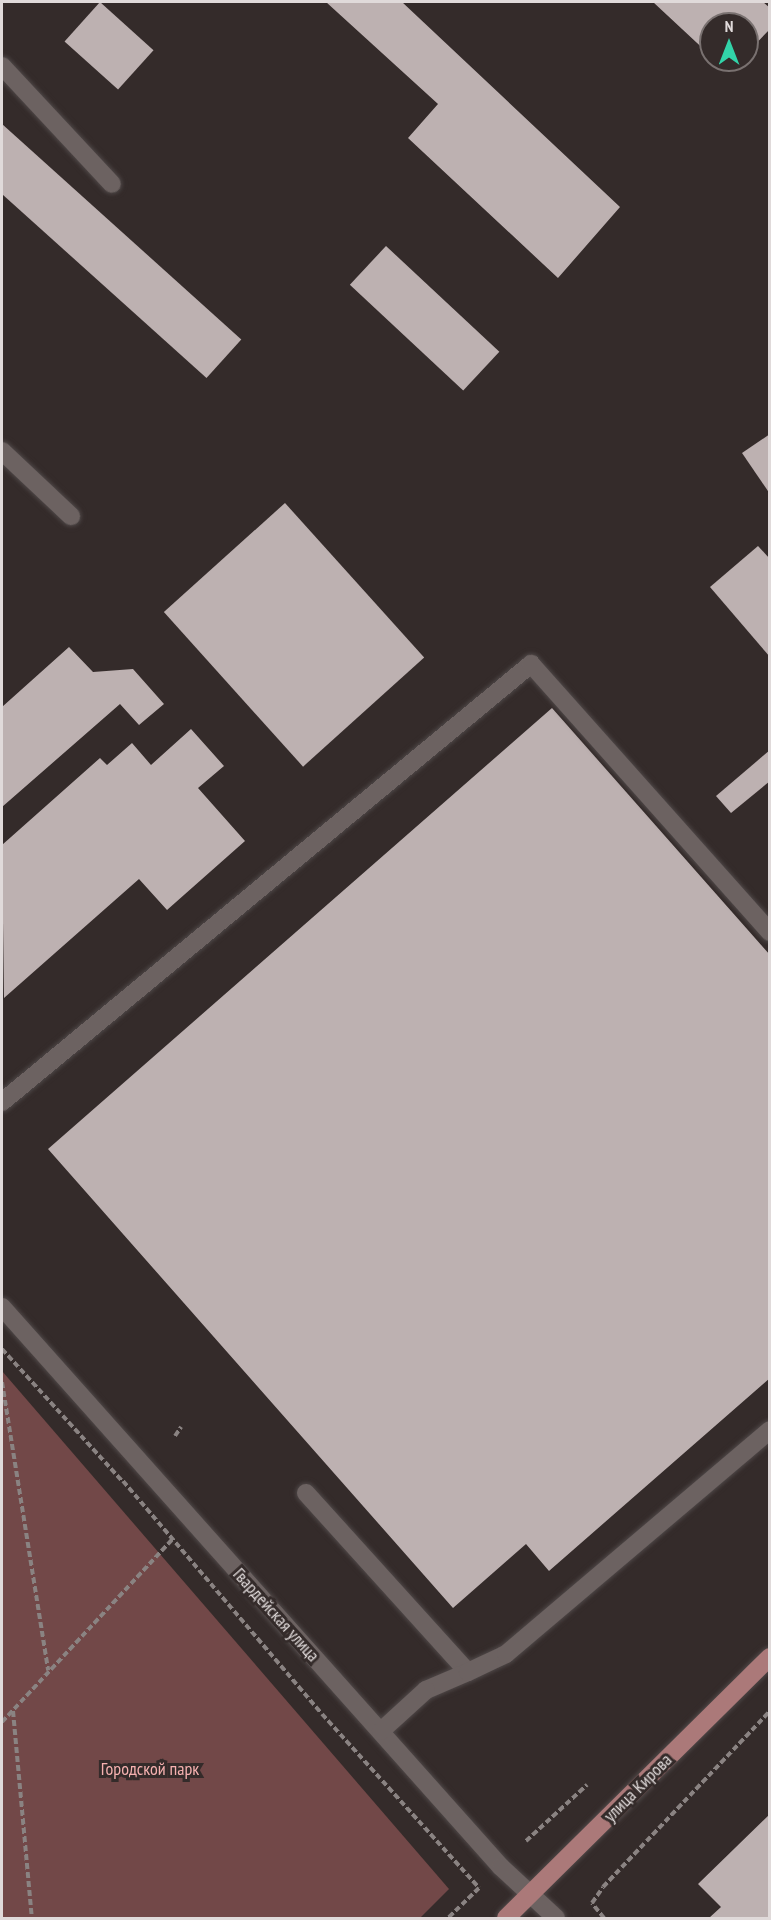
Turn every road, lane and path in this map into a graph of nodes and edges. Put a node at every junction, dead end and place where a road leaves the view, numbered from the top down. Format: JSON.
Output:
{"nodes":[{"id":1,"x":2,"y":66,"type":"edge"},
{"id":2,"x":112,"y":184,"type":"dead end"},
{"id":3,"x":2,"y":451,"type":"edge"},
{"id":4,"x":71,"y":516,"type":"dead end"},
{"id":5,"x":770,"y":932,"type":"edge"},
{"id":6,"x":2,"y":1102,"type":"edge"},
{"id":7,"x":2,"y":1307,"type":"edge"},
{"id":8,"x":2,"y":1349,"type":"edge"},
{"id":9,"x":2,"y":1382,"type":"edge"},
{"id":10,"x":181,"y":1427,"type":"dead end"},
{"id":11,"x":770,"y":1430,"type":"edge"},
{"id":12,"x":175,"y":1436,"type":"dead end"},
{"id":13,"x":143,"y":1462,"type":"junction"},
{"id":14,"x":123,"y":1481,"type":"junction"},
{"id":15,"x":306,"y":1493,"type":"dead end"},
{"id":16,"x":172,"y":1540,"type":"junction"},
{"id":17,"x":770,"y":1657,"type":"edge"},
{"id":18,"x":48,"y":1670,"type":"junction"},
{"id":19,"x":468,"y":1671,"type":"junction"},
{"id":20,"x":13,"y":1711,"type":"junction"},
{"id":21,"x":770,"y":1711,"type":"edge"},
{"id":22,"x":2,"y":1722,"type":"edge"},
{"id":23,"x":381,"y":1731,"type":"junction"},
{"id":24,"x":587,"y":1785,"type":"dead end"},
{"id":25,"x":526,"y":1840,"type":"dead end"},
{"id":26,"x":529,"y":1894,"type":"junction"},
{"id":27,"x":32,"y":1918,"type":"edge"},
{"id":28,"x":448,"y":1918,"type":"edge"},
{"id":29,"x":506,"y":1918,"type":"edge"},
{"id":30,"x":556,"y":1918,"type":"edge"},
{"id":31,"x":604,"y":1918,"type":"edge"}],
"edges":[{"from":1,"to":2,"type":"street"},
{"from":3,"to":4,"type":"street"},
{"from":5,"to":6,"type":"street"},
{"from":7,"to":13,"type":"street","name":"Гвардейская улица"},
{"from":8,"to":14,"type":"path"},
{"from":9,"to":18,"type":"path"},
{"from":10,"to":12,"type":"path"},
{"from":11,"to":19,"type":"street"},
{"from":13,"to":14,"type":"path"},
{"from":13,"to":23,"type":"street","name":"Гвардейская улица"},
{"from":14,"to":16,"type":"path"},
{"from":15,"to":19,"type":"street"},
{"from":16,"to":18,"type":"path"},
{"from":16,"to":28,"type":"path"},
{"from":17,"to":26,"type":"main road","name":"улица Кирова"},
{"from":18,"to":20,"type":"path"},
{"from":19,"to":23,"type":"street"},
{"from":20,"to":22,"type":"path"},
{"from":20,"to":27,"type":"path"},
{"from":21,"to":31,"type":"path"},
{"from":23,"to":26,"type":"street","name":"Гвардейская улица"},
{"from":24,"to":25,"type":"path"},
{"from":26,"to":29,"type":"main road","name":"улица Кирова"},
{"from":26,"to":30,"type":"street","name":"Гвардейская улица"}]}
